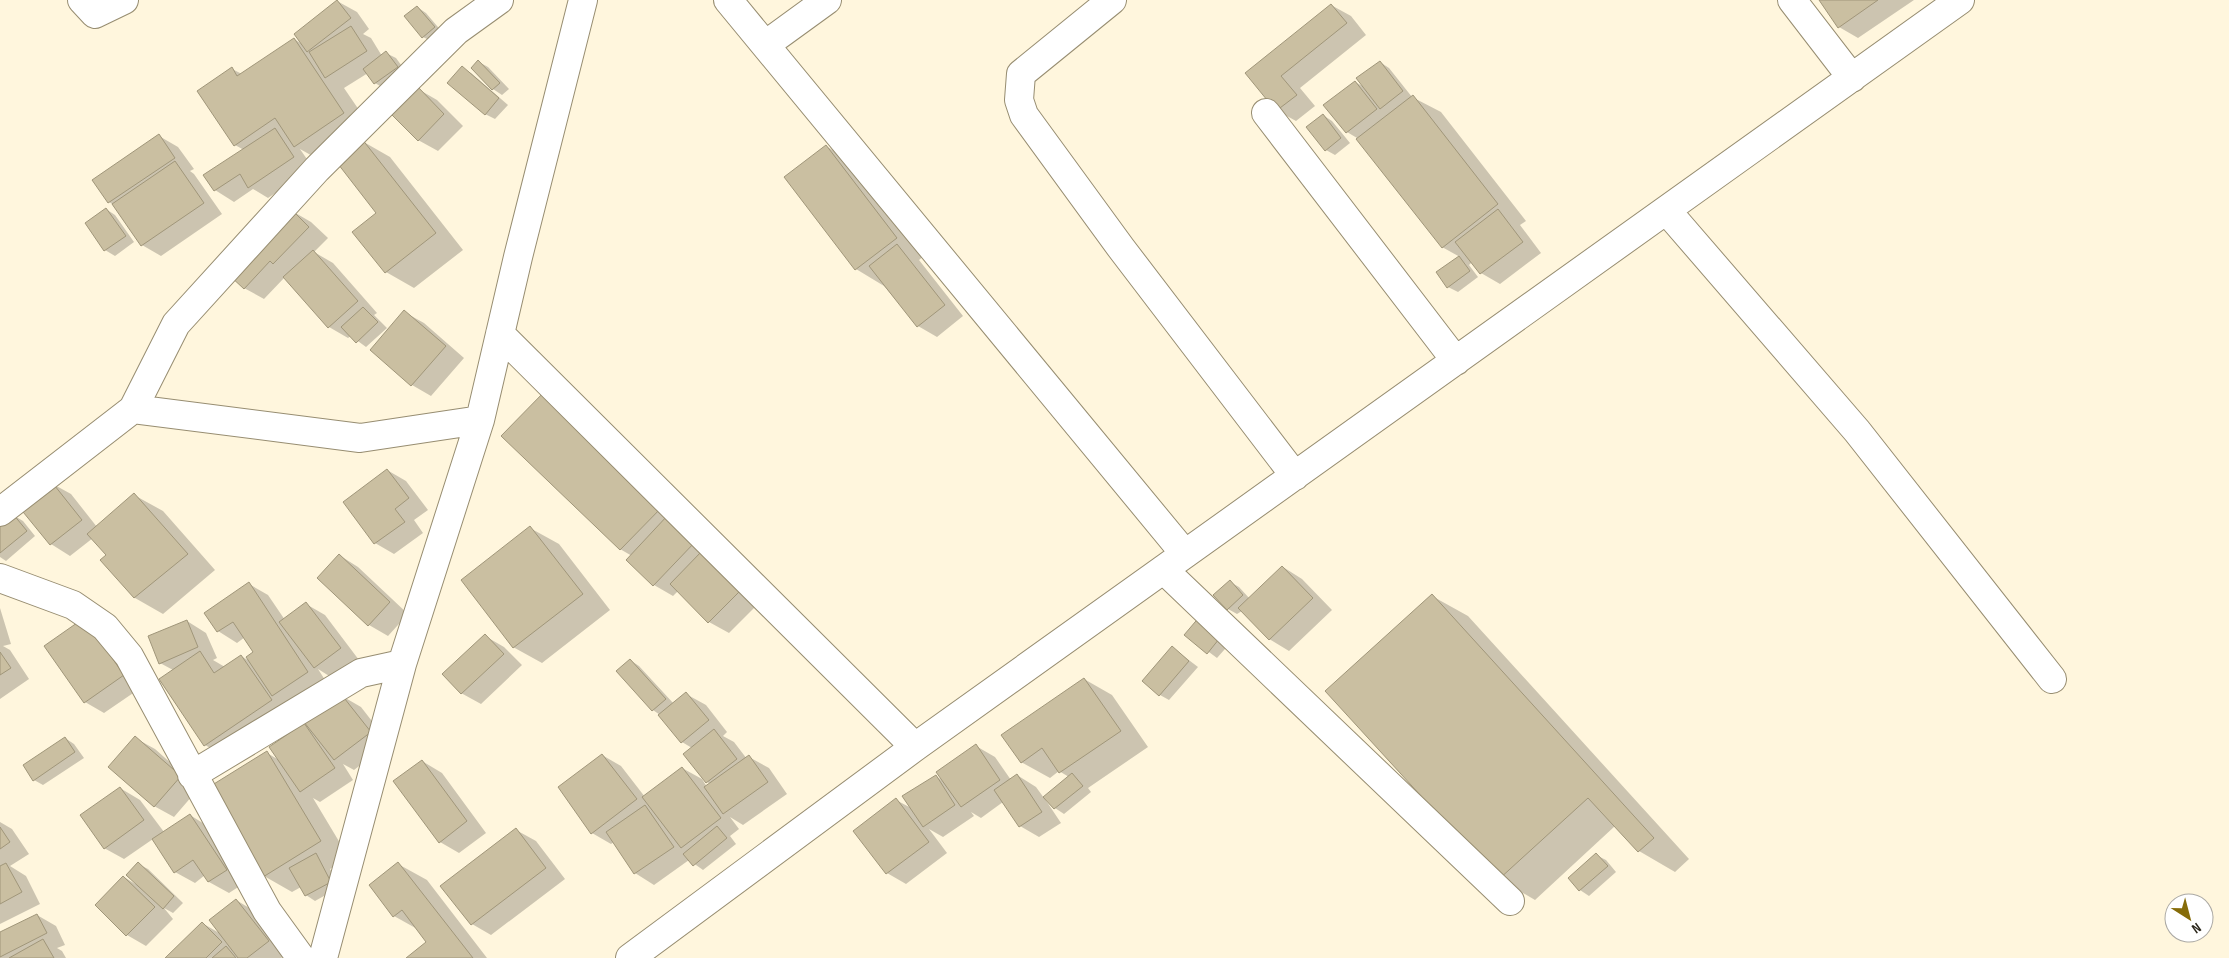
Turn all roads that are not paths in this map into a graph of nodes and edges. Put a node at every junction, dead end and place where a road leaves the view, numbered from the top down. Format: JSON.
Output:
{"nodes":[{"id":1,"x":82,"y":0,"type":"edge"},
{"id":2,"x":124,"y":0,"type":"edge"},
{"id":3,"x":498,"y":0,"type":"edge"},
{"id":4,"x":584,"y":0,"type":"edge"},
{"id":5,"x":728,"y":0,"type":"edge"},
{"id":6,"x":827,"y":0,"type":"edge"},
{"id":7,"x":1112,"y":0,"type":"edge"},
{"id":8,"x":1792,"y":0,"type":"edge"},
{"id":9,"x":1960,"y":0,"type":"edge"},
{"id":10,"x":765,"y":45,"type":"junction"},
{"id":11,"x":1852,"y":78,"type":"junction"},
{"id":12,"x":1266,"y":113,"type":"dead end"},
{"id":13,"x":1668,"y":211,"type":"junction"},
{"id":14,"x":500,"y":334,"type":"junction"},
{"id":15,"x":1456,"y":361,"type":"junction"},
{"id":16,"x":133,"y":409,"type":"junction"},
{"id":17,"x":480,"y":420,"type":"junction"},
{"id":18,"x":1295,"y":476,"type":"junction"},
{"id":19,"x":0,"y":512,"type":"edge"},
{"id":20,"x":1174,"y":562,"type":"junction"},
{"id":21,"x":0,"y":578,"type":"edge"},
{"id":22,"x":402,"y":664,"type":"junction"},
{"id":23,"x":2052,"y":679,"type":"dead end"},
{"id":24,"x":915,"y":747,"type":"junction"},
{"id":25,"x":192,"y":775,"type":"junction"},
{"id":26,"x":1510,"y":901,"type":"dead end"},
{"id":27,"x":301,"y":958,"type":"edge"},
{"id":28,"x":323,"y":958,"type":"edge"},
{"id":29,"x":630,"y":958,"type":"edge"}],
"edges":[{"from":1,"to":2,"type":"street"},
{"from":3,"to":16,"type":"street"},
{"from":4,"to":14,"type":"street"},
{"from":5,"to":10,"type":"street"},
{"from":6,"to":10,"type":"street"},
{"from":7,"to":18,"type":"street"},
{"from":8,"to":11,"type":"street"},
{"from":9,"to":11,"type":"street"},
{"from":10,"to":20,"type":"street"},
{"from":11,"to":13,"type":"street"},
{"from":12,"to":15,"type":"street"},
{"from":13,"to":15,"type":"street"},
{"from":13,"to":23,"type":"street"},
{"from":14,"to":17,"type":"street"},
{"from":14,"to":24,"type":"street"},
{"from":15,"to":18,"type":"street"},
{"from":16,"to":17,"type":"street"},
{"from":16,"to":19,"type":"street"},
{"from":17,"to":22,"type":"street"},
{"from":18,"to":20,"type":"street"},
{"from":20,"to":24,"type":"street"},
{"from":20,"to":26,"type":"street"},
{"from":21,"to":25,"type":"street"},
{"from":22,"to":25,"type":"street"},
{"from":22,"to":28,"type":"street"},
{"from":24,"to":29,"type":"street"},
{"from":25,"to":27,"type":"street"}]}
